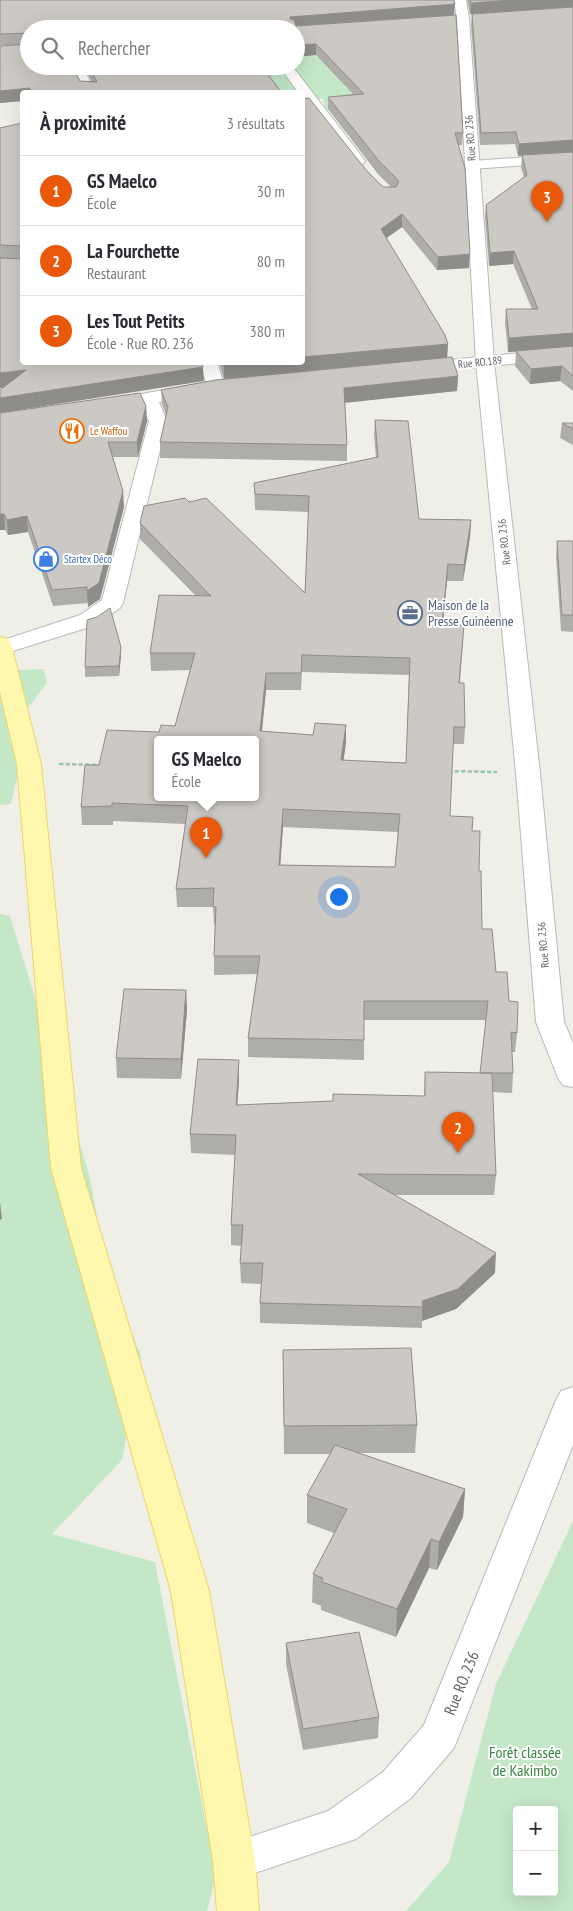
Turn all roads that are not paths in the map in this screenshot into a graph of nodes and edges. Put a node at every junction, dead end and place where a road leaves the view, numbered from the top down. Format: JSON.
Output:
{"nodes":[{"id":1,"x":462,"y":14,"type":"edge"},
{"id":2,"x":80,"y":75,"type":"edge"},
{"id":3,"x":292,"y":75,"type":"edge"},
{"id":4,"x":88,"y":90,"type":"edge"},
{"id":5,"x":304,"y":90,"type":"edge"},
{"id":6,"x":305,"y":92,"type":"edge"},
{"id":7,"x":573,"y":158,"type":"edge"},
{"id":8,"x":472,"y":165,"type":"junction"},
{"id":9,"x":366,"y":171,"type":"edge"},
{"id":10,"x":573,"y":353,"type":"edge"},
{"id":11,"x":485,"y":362,"type":"junction"},
{"id":12,"x":209,"y":365,"type":"edge"},
{"id":13,"x":399,"y":370,"type":"edge"},
{"id":14,"x":235,"y":386,"type":"edge"},
{"id":15,"x":216,"y":387,"type":"junction"},
{"id":16,"x":148,"y":399,"type":"junction"},
{"id":17,"x":89,"y":408,"type":"edge"},
{"id":18,"x":0,"y":647,"type":"edge"},
{"id":19,"x":573,"y":1078,"type":"edge"},
{"id":20,"x":573,"y":1400,"type":"edge"},
{"id":21,"x":234,"y":1861,"type":"junction"},
{"id":22,"x":238,"y":1911,"type":"edge"}],
"edges":[{"from":1,"to":8,"type":"street","name":"Rue RO. 236"},
{"from":2,"to":4,"type":"street"},
{"from":3,"to":5,"type":"street"},
{"from":6,"to":9,"type":"street"},
{"from":7,"to":8,"type":"street"},
{"from":8,"to":11,"type":"street","name":"Rue RO. 236"},
{"from":10,"to":11,"type":"street","name":"Rue RO.189"},
{"from":11,"to":13,"type":"street","name":"Rue RO.189"},
{"from":11,"to":19,"type":"street","name":"Rue RO. 236"},
{"from":12,"to":15,"type":"street"},
{"from":14,"to":15,"type":"street"},
{"from":15,"to":16,"type":"street"},
{"from":16,"to":17,"type":"street"},
{"from":16,"to":18,"type":"street"},
{"from":18,"to":21,"type":"main road"},
{"from":20,"to":21,"type":"street","name":"Rue RO. 236"},
{"from":21,"to":22,"type":"main road"}]}
